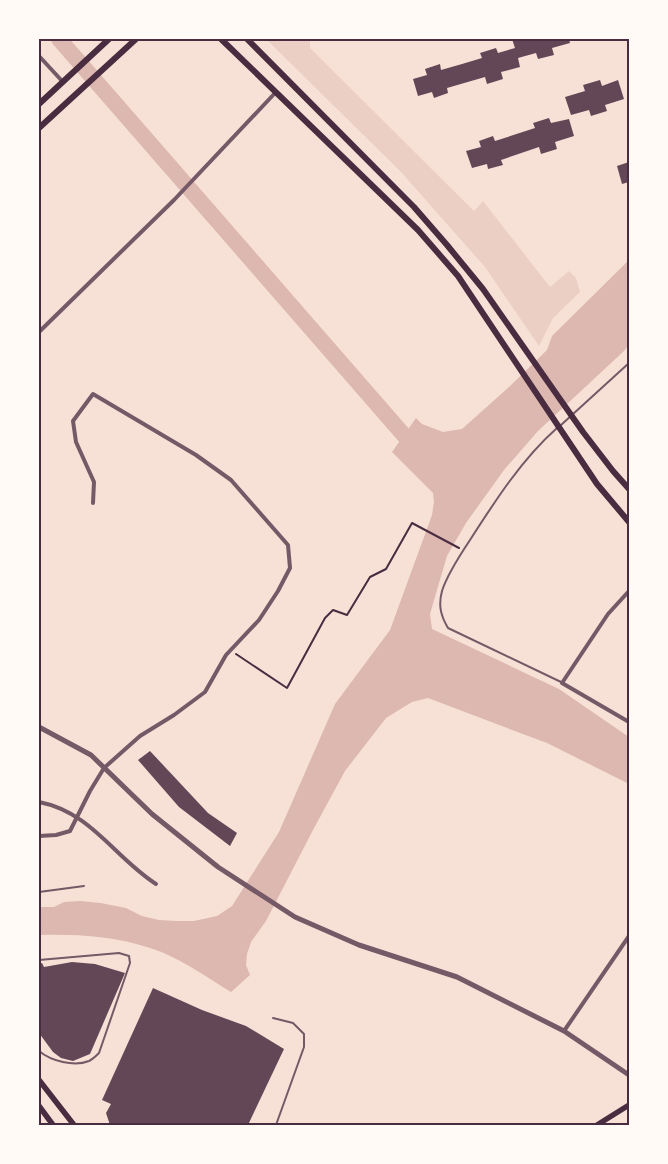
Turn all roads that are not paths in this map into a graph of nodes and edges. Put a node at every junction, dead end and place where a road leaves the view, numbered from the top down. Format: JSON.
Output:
{"nodes":[{"id":1,"x":109,"y":39,"type":"edge"},
{"id":2,"x":136,"y":39,"type":"edge"},
{"id":3,"x":222,"y":39,"type":"edge"},
{"id":4,"x":249,"y":40,"type":"edge"},
{"id":5,"x":39,"y":56,"type":"edge"},
{"id":6,"x":63,"y":82,"type":"junction"},
{"id":7,"x":276,"y":92,"type":"junction"},
{"id":8,"x":39,"y":104,"type":"edge"},
{"id":9,"x":39,"y":128,"type":"edge"},
{"id":10,"x":39,"y":332,"type":"edge"},
{"id":11,"x":629,"y":362,"type":"edge"},
{"id":12,"x":629,"y":489,"type":"edge"},
{"id":13,"x":93,"y":503,"type":"dead end"},
{"id":14,"x":629,"y":522,"type":"edge"},
{"id":15,"x":629,"y":591,"type":"edge"},
{"id":16,"x":562,"y":683,"type":"junction"},
{"id":17,"x":629,"y":722,"type":"edge"},
{"id":18,"x":39,"y":727,"type":"edge"},
{"id":19,"x":104,"y":768,"type":"junction"},
{"id":20,"x":39,"y":802,"type":"edge"},
{"id":21,"x":77,"y":817,"type":"junction"},
{"id":22,"x":39,"y":836,"type":"edge"},
{"id":23,"x":156,"y":884,"type":"dead end"},
{"id":24,"x":84,"y":886,"type":"dead end"},
{"id":25,"x":39,"y":892,"type":"edge"},
{"id":26,"x":629,"y":936,"type":"edge"},
{"id":27,"x":39,"y":960,"type":"edge"},
{"id":28,"x":273,"y":1018,"type":"dead end"},
{"id":29,"x":564,"y":1031,"type":"junction"},
{"id":30,"x":39,"y":1051,"type":"edge"},
{"id":31,"x":629,"y":1076,"type":"edge"},
{"id":32,"x":39,"y":1080,"type":"edge"},
{"id":33,"x":629,"y":1105,"type":"edge"},
{"id":34,"x":39,"y":1106,"type":"edge"},
{"id":35,"x":53,"y":1125,"type":"edge"},
{"id":36,"x":74,"y":1125,"type":"edge"},
{"id":37,"x":276,"y":1125,"type":"edge"},
{"id":38,"x":596,"y":1125,"type":"edge"}],
"edges":[{"from":1,"to":6,"type":"main road"},
{"from":2,"to":9,"type":"main road"},
{"from":3,"to":7,"type":"main road"},
{"from":4,"to":12,"type":"main road"},
{"from":5,"to":6,"type":"street"},
{"from":6,"to":8,"type":"main road"},
{"from":7,"to":10,"type":"street"},
{"from":7,"to":14,"type":"main road"},
{"from":11,"to":16,"type":"lane"},
{"from":13,"to":19,"type":"street"},
{"from":15,"to":16,"type":"street"},
{"from":16,"to":17,"type":"street"},
{"from":18,"to":19,"type":"street"},
{"from":19,"to":21,"type":"street"},
{"from":19,"to":29,"type":"street"},
{"from":20,"to":21,"type":"street"},
{"from":21,"to":22,"type":"street"},
{"from":21,"to":23,"type":"street"},
{"from":24,"to":25,"type":"lane"},
{"from":26,"to":29,"type":"street"},
{"from":27,"to":30,"type":"lane"},
{"from":28,"to":37,"type":"lane"},
{"from":29,"to":31,"type":"street"},
{"from":32,"to":36,"type":"main road"},
{"from":33,"to":38,"type":"main road"},
{"from":34,"to":35,"type":"main road"}]}
